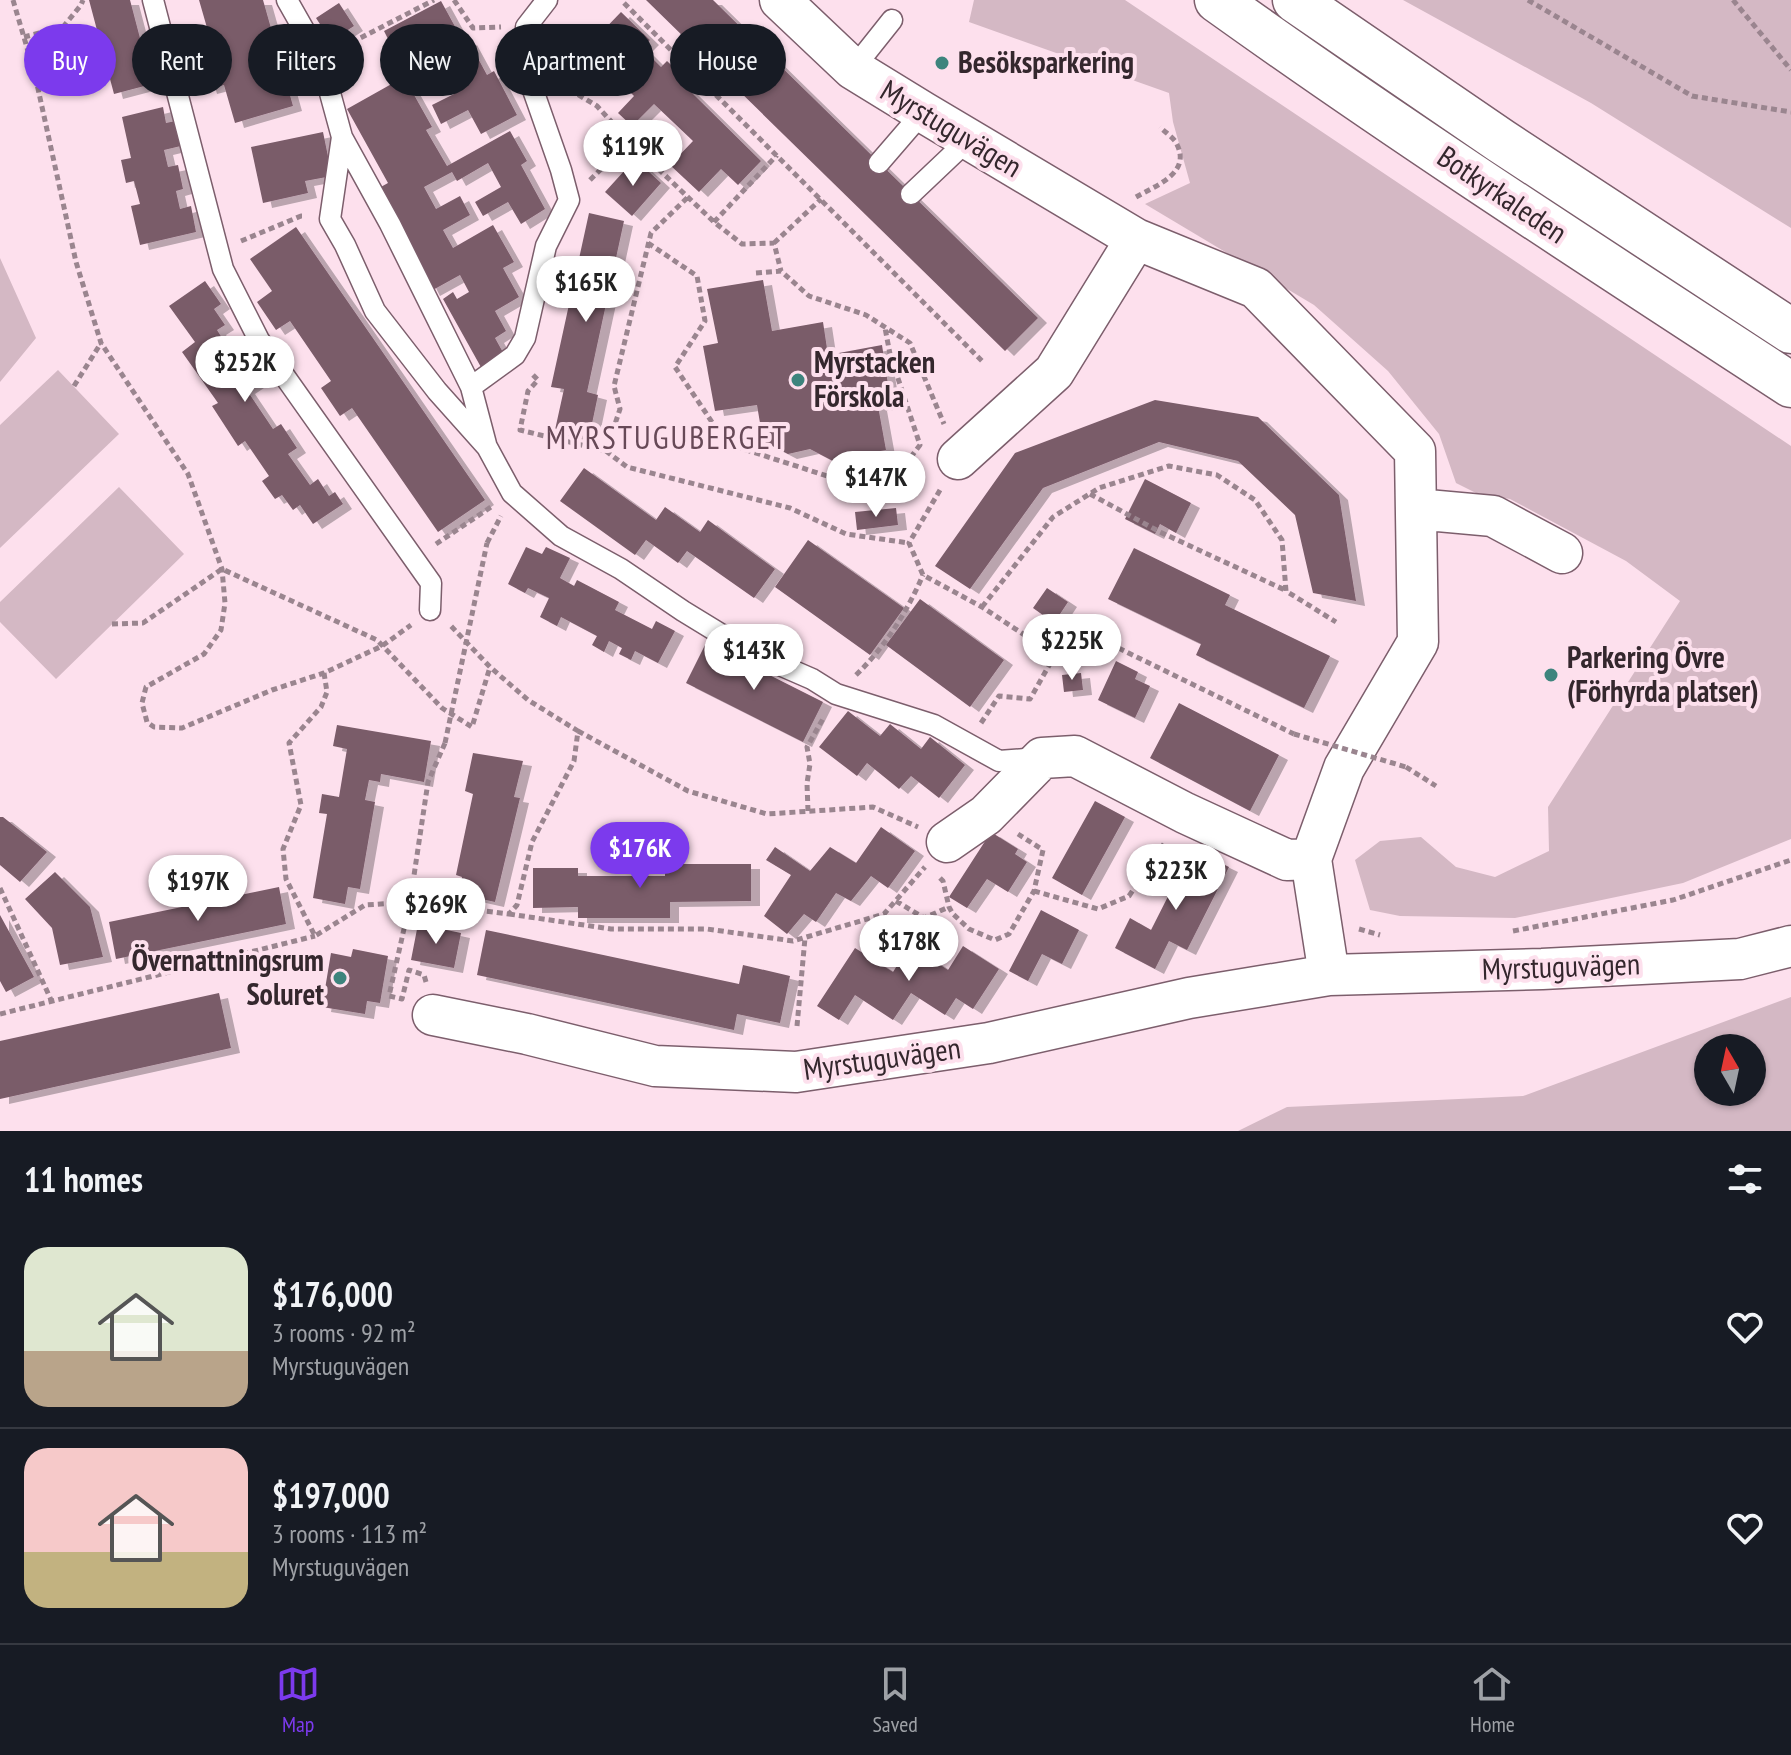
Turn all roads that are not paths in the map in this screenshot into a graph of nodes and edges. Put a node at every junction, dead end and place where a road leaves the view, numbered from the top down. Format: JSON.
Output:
{"nodes":[{"id":1,"x":153,"y":0,"type":"edge"},
{"id":2,"x":287,"y":0,"type":"edge"},
{"id":3,"x":547,"y":0,"type":"edge"},
{"id":4,"x":780,"y":0,"type":"edge"},
{"id":5,"x":1217,"y":0,"type":"edge"},
{"id":6,"x":1295,"y":0,"type":"edge"},
{"id":7,"x":892,"y":20,"type":"dead end"},
{"id":8,"x":853,"y":69,"type":"junction"},
{"id":9,"x":923,"y":112,"type":"junction"},
{"id":10,"x":342,"y":137,"type":"junction"},
{"id":11,"x":968,"y":140,"type":"junction"},
{"id":12,"x":879,"y":163,"type":"dead end"},
{"id":13,"x":911,"y":194,"type":"dead end"},
{"id":14,"x":1136,"y":239,"type":"junction"},
{"id":15,"x":1791,"y":331,"type":"edge"},
{"id":16,"x":1791,"y":385,"type":"edge"},
{"id":17,"x":471,"y":387,"type":"junction"},
{"id":18,"x":487,"y":447,"type":"junction"},
{"id":19,"x":958,"y":459,"type":"road end"},
{"id":20,"x":1416,"y":509,"type":"junction"},
{"id":21,"x":1562,"y":553,"type":"dead end"},
{"id":22,"x":430,"y":610,"type":"road end"},
{"id":23,"x":1042,"y":758,"type":"junction"},
{"id":24,"x":936,"y":854,"type":"road end"},
{"id":25,"x":1311,"y":859,"type":"junction"},
{"id":26,"x":1791,"y":946,"type":"edge"},
{"id":27,"x":1329,"y":975,"type":"junction"},
{"id":28,"x":433,"y":1015,"type":"dead end"}],
"edges":[{"from":1,"to":22,"type":"lane"},
{"from":2,"to":10,"type":"lane"},
{"from":3,"to":17,"type":"lane"},
{"from":4,"to":8,"type":"street","name":"Myrstuguvägen"},
{"from":5,"to":16,"type":"main road","name":"Botkyrkaleden"},
{"from":6,"to":15,"type":"main road","name":"Botkyrkaleden"},
{"from":7,"to":8,"type":"lane"},
{"from":8,"to":9,"type":"street","name":"Myrstuguvägen"},
{"from":9,"to":11,"type":"street","name":"Myrstuguvägen"},
{"from":9,"to":12,"type":"lane"},
{"from":10,"to":17,"type":"lane"},
{"from":10,"to":18,"type":"lane"},
{"from":11,"to":13,"type":"lane"},
{"from":11,"to":14,"type":"street","name":"Myrstuguvägen"},
{"from":14,"to":19,"type":"street"},
{"from":14,"to":20,"type":"street","name":"Myrstuguvägen"},
{"from":17,"to":18,"type":"lane"},
{"from":18,"to":23,"type":"lane"},
{"from":20,"to":21,"type":"street"},
{"from":20,"to":25,"type":"street","name":"Myrstuguvägen"},
{"from":23,"to":24,"type":"street"},
{"from":23,"to":25,"type":"street"},
{"from":25,"to":27,"type":"street","name":"Myrstuguvägen"},
{"from":26,"to":27,"type":"street","name":"Myrstuguvägen"},
{"from":27,"to":28,"type":"street","name":"Myrstuguvägen"}]}
